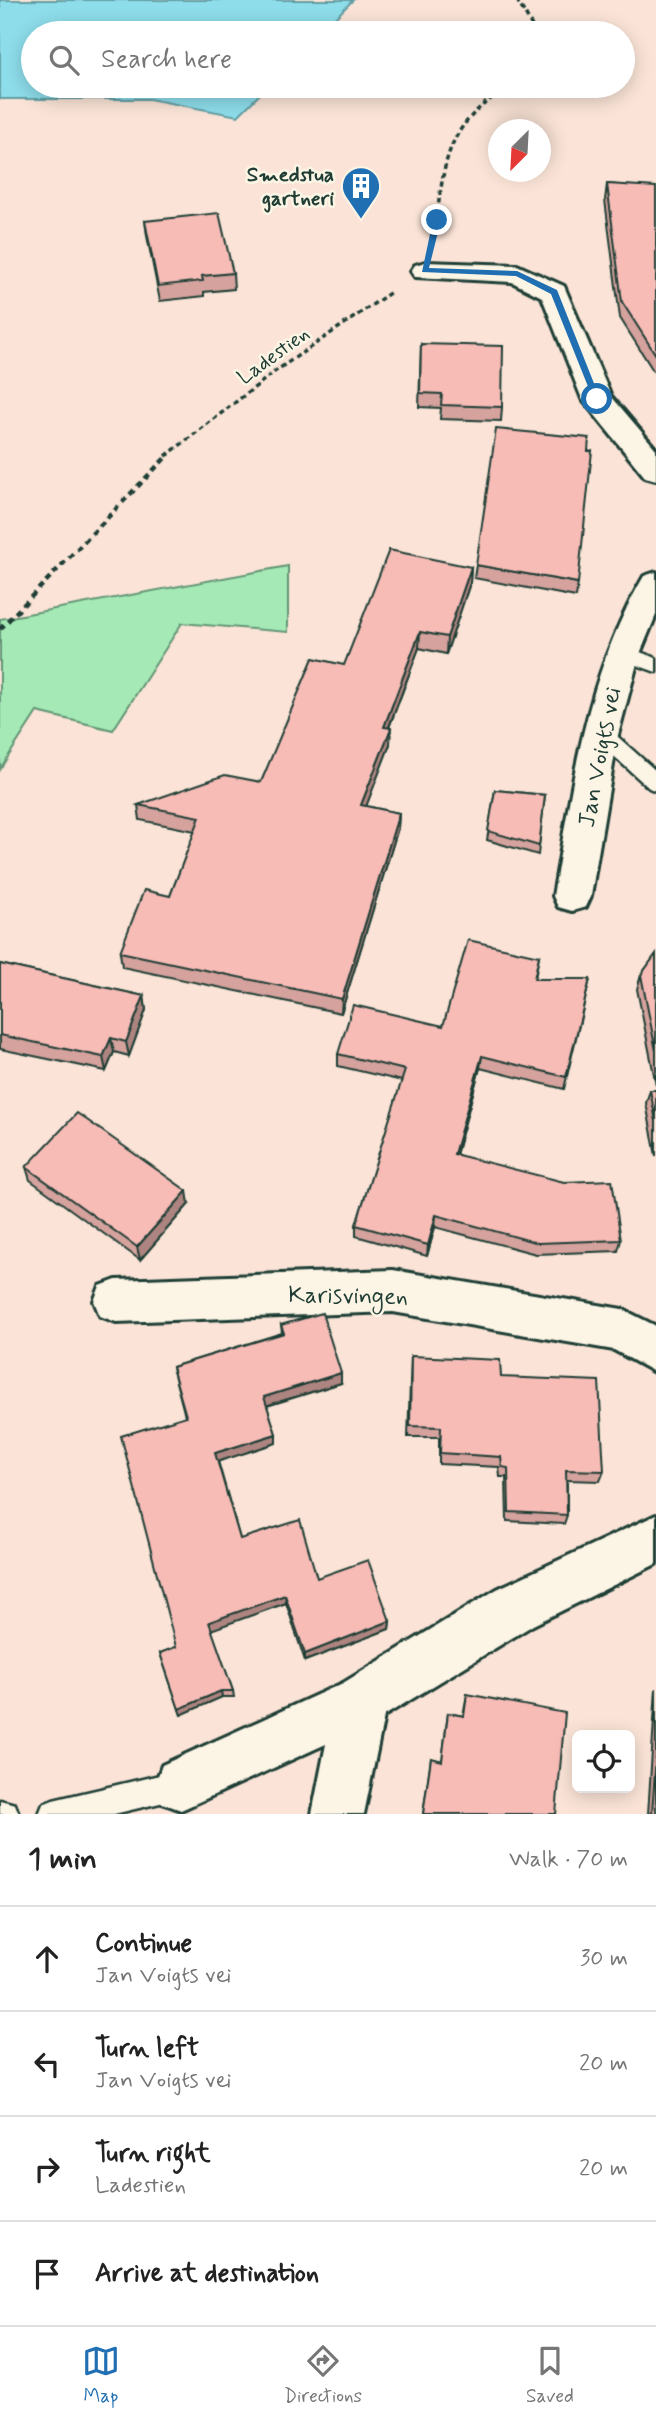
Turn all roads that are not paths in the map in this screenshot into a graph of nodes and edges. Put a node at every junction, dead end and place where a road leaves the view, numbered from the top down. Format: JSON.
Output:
{"nodes":[{"id":1,"x":425,"y":271,"type":"road end"},
{"id":2,"x":656,"y":470,"type":"edge"},
{"id":3,"x":656,"y":584,"type":"edge"},
{"id":4,"x":640,"y":659,"type":"edge"},
{"id":5,"x":601,"y":733,"type":"junction"},
{"id":6,"x":656,"y":783,"type":"edge"},
{"id":7,"x":572,"y":896,"type":"dead end"},
{"id":8,"x":116,"y":1301,"type":"dead end"},
{"id":9,"x":656,"y":1351,"type":"edge"},
{"id":10,"x":656,"y":1539,"type":"edge"},
{"id":11,"x":361,"y":1701,"type":"junction"},
{"id":12,"x":181,"y":1784,"type":"joint"},
{"id":13,"x":53,"y":1814,"type":"edge"},
{"id":14,"x":338,"y":1814,"type":"edge"}],
"edges":[{"from":1,"to":2,"type":"street"},
{"from":3,"to":4,"type":"street","name":"Jan Voigts vei"},
{"from":4,"to":5,"type":"street","name":"Jan Voigts vei"},
{"from":5,"to":6,"type":"lane"},
{"from":5,"to":7,"type":"street","name":"Jan Voigts vei"},
{"from":8,"to":9,"type":"street","name":"Karisvingen"},
{"from":10,"to":11,"type":"street"},
{"from":11,"to":12,"type":"street"},
{"from":11,"to":14,"type":"street"},
{"from":12,"to":13,"type":"lane"}]}
